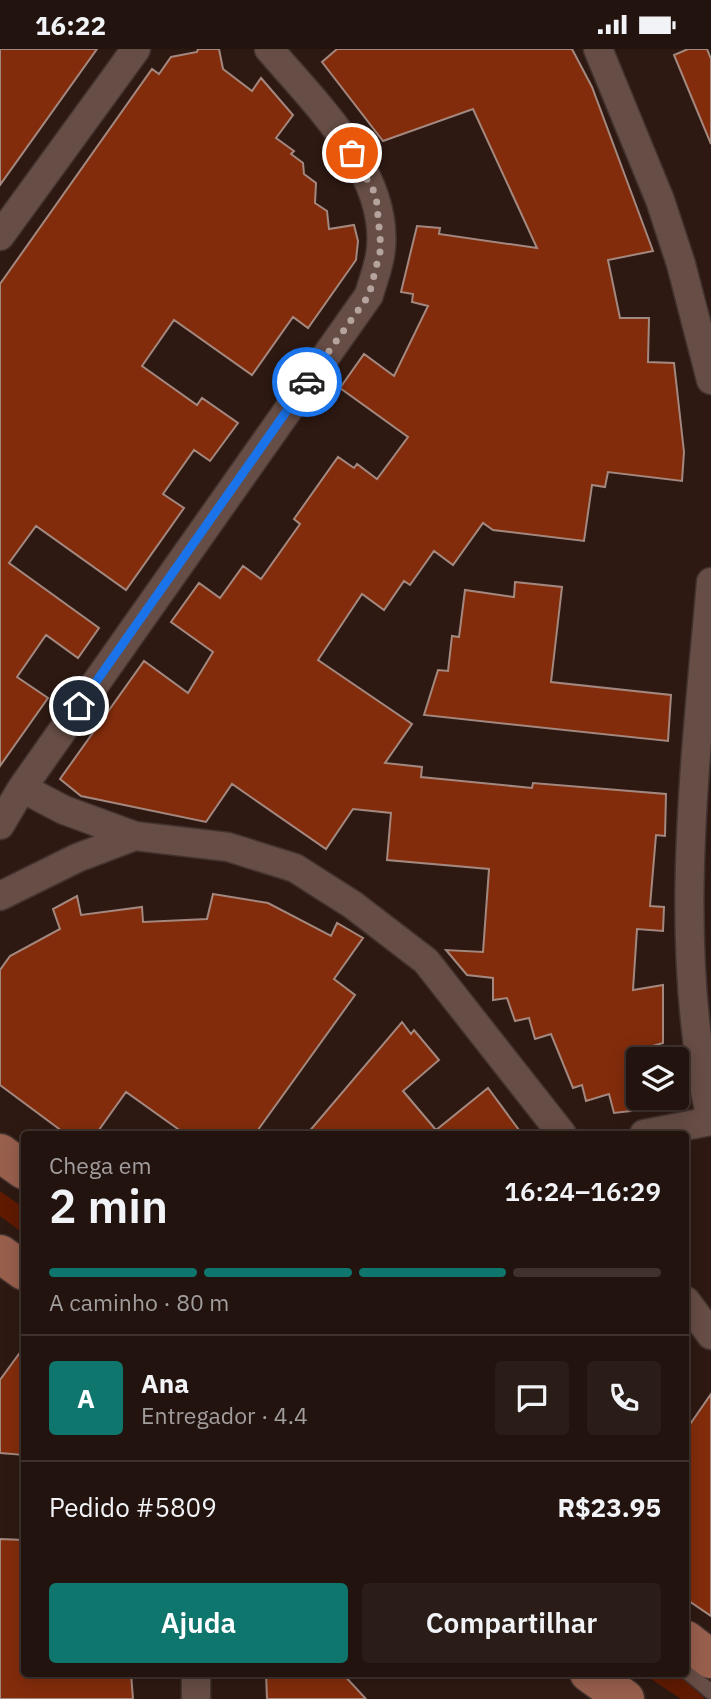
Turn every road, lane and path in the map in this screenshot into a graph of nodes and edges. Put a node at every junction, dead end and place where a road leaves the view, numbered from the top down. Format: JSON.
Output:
{"nodes":[{"id":1,"x":136,"y":49,"type":"edge"},
{"id":2,"x":269,"y":49,"type":"edge"},
{"id":3,"x":598,"y":49,"type":"edge"},
{"id":4,"x":0,"y":236,"type":"edge"},
{"id":5,"x":711,"y":380,"type":"edge"},
{"id":6,"x":711,"y":582,"type":"edge"},
{"id":7,"x":22,"y":788,"type":"junction"},
{"id":8,"x":0,"y":825,"type":"edge"},
{"id":9,"x":702,"y":830,"type":"edge"},
{"id":10,"x":135,"y":836,"type":"junction"},
{"id":11,"x":0,"y":896,"type":"edge"},
{"id":12,"x":711,"y":1120,"type":"edge"},
{"id":13,"x":560,"y":1131,"type":"edge"},
{"id":14,"x":658,"y":1131,"type":"edge"},
{"id":15,"x":0,"y":1153,"type":"edge"},
{"id":16,"x":21,"y":1168,"type":"edge"},
{"id":17,"x":0,"y":1254,"type":"edge"},
{"id":18,"x":21,"y":1269,"type":"edge"},
{"id":19,"x":689,"y":1305,"type":"edge"},
{"id":20,"x":711,"y":1335,"type":"edge"},
{"id":21,"x":689,"y":1642,"type":"edge"},
{"id":22,"x":711,"y":1659,"type":"edge"},
{"id":23,"x":689,"y":1674,"type":"edge"},
{"id":24,"x":196,"y":1677,"type":"edge"},
{"id":25,"x":595,"y":1677,"type":"edge"},
{"id":26,"x":711,"y":1692,"type":"edge"},
{"id":27,"x":197,"y":1699,"type":"edge"},
{"id":28,"x":625,"y":1699,"type":"edge"}],
"edges":[{"from":1,"to":4,"type":"street"},
{"from":2,"to":7,"type":"street"},
{"from":3,"to":5,"type":"street"},
{"from":6,"to":9,"type":"street"},
{"from":7,"to":8,"type":"street"},
{"from":7,"to":10,"type":"street"},
{"from":9,"to":12,"type":"street"},
{"from":10,"to":11,"type":"street"},
{"from":10,"to":13,"type":"street"},
{"from":12,"to":14,"type":"street"},
{"from":15,"to":16,"type":"main road"},
{"from":17,"to":18,"type":"main road"},
{"from":19,"to":20,"type":"street"},
{"from":21,"to":22,"type":"main road"},
{"from":23,"to":26,"type":"lane"},
{"from":24,"to":27,"type":"street"},
{"from":25,"to":28,"type":"main road"}]}
